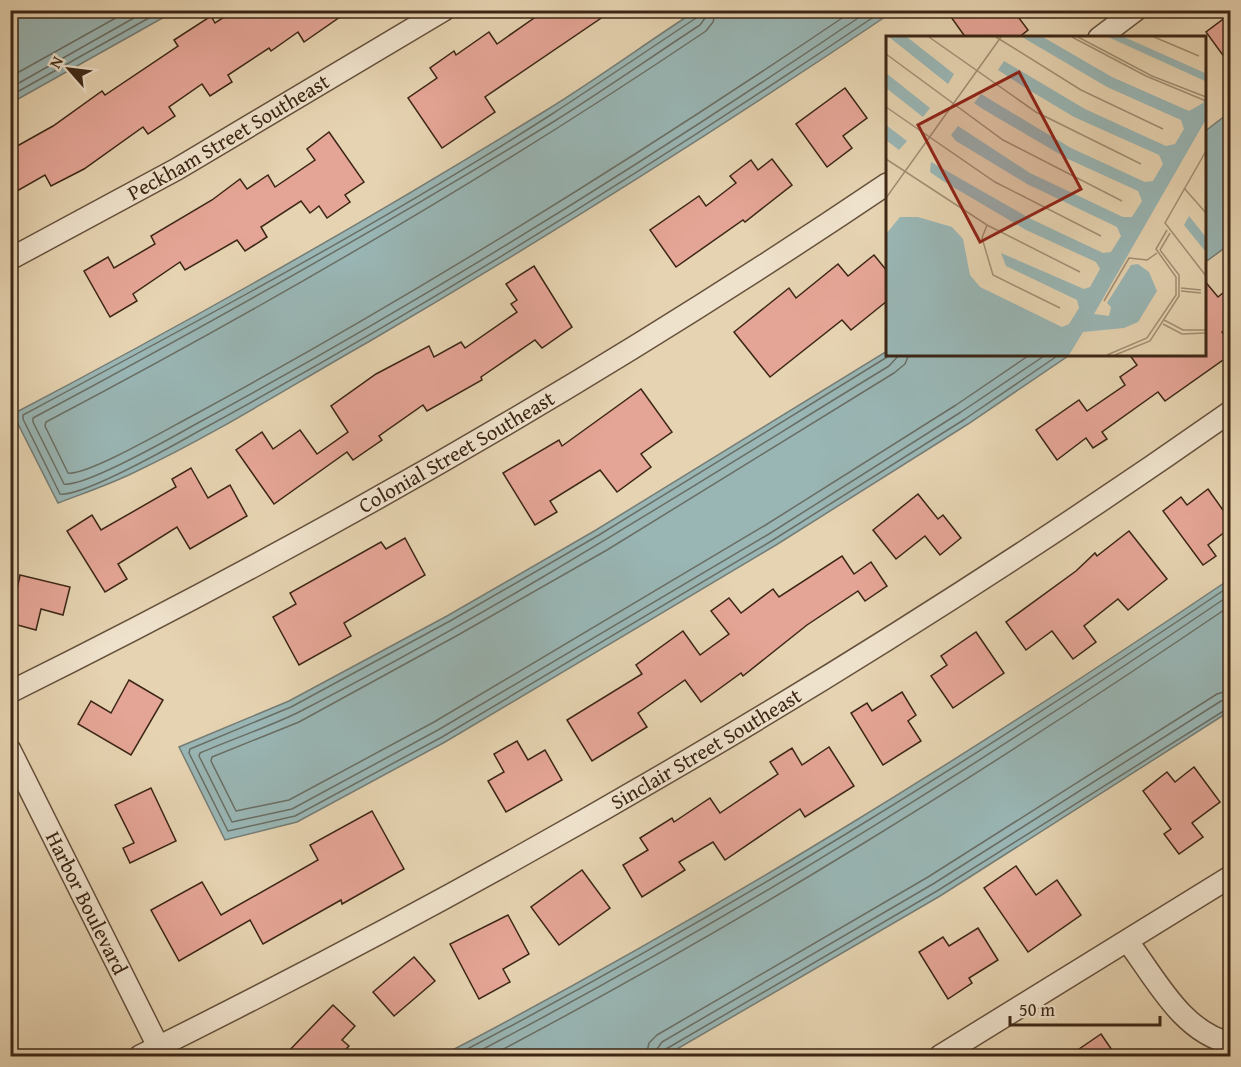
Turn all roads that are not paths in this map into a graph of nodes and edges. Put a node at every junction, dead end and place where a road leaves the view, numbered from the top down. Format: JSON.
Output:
{"nodes":[{"id":1,"x":444,"y":10,"type":"edge"},
{"id":2,"x":1136,"y":10,"type":"edge"},
{"id":3,"x":1102,"y":36,"type":"edge"},
{"id":4,"x":886,"y":185,"type":"edge"},
{"id":5,"x":10,"y":259,"type":"edge"},
{"id":6,"x":1230,"y":412,"type":"edge"},
{"id":7,"x":10,"y":692,"type":"edge"},
{"id":8,"x":10,"y":750,"type":"edge"},
{"id":9,"x":1230,"y":877,"type":"edge"},
{"id":10,"x":1128,"y":942,"type":"junction"},
{"id":11,"x":1230,"y":1043,"type":"edge"},
{"id":12,"x":154,"y":1053,"type":"edge"},
{"id":13,"x":940,"y":1056,"type":"edge"}],
"edges":[{"from":1,"to":5,"type":"street","name":"Peckham Street Southeast"},
{"from":2,"to":3,"type":"street"},
{"from":4,"to":7,"type":"street","name":"Colonial Street Southeast"},
{"from":6,"to":12,"type":"street","name":"Sinclair Street Southeast"},
{"from":8,"to":12,"type":"street","name":"Harbor Boulevard"},
{"from":9,"to":10,"type":"street"},
{"from":10,"to":11,"type":"street"},
{"from":10,"to":13,"type":"street"}]}
